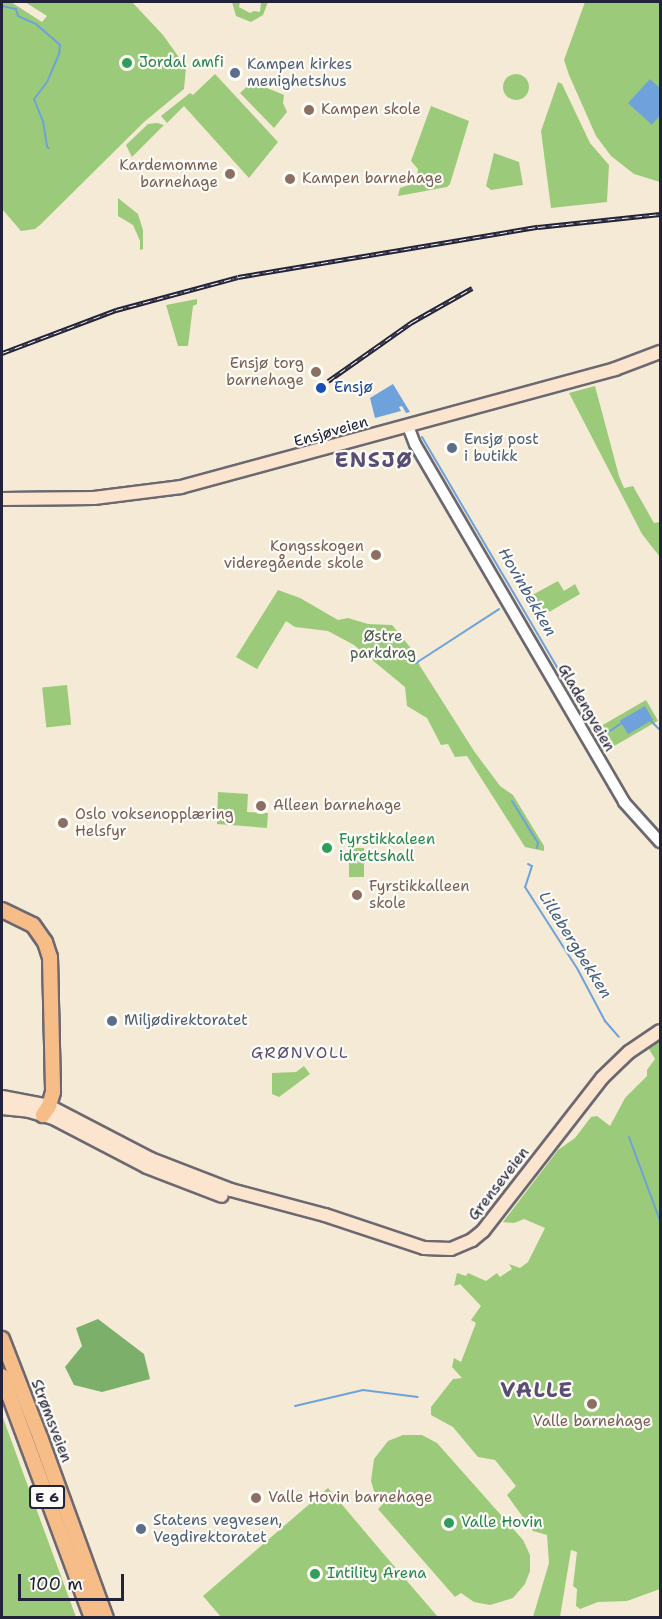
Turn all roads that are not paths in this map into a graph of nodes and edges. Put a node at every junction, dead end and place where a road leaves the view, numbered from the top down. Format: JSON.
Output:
{"nodes":[{"id":1,"x":660,"y":351,"type":"edge"},
{"id":2,"x":408,"y":426,"type":"junction"},
{"id":3,"x":2,"y":499,"type":"edge"},
{"id":4,"x":660,"y":842,"type":"edge"},
{"id":5,"x":2,"y":910,"type":"edge"},
{"id":6,"x":660,"y":1031,"type":"edge"},
{"id":7,"x":4,"y":1103,"type":"edge"},
{"id":8,"x":45,"y":1108,"type":"junction"},
{"id":9,"x":2,"y":1339,"type":"edge"},
{"id":10,"x":2,"y":1376,"type":"edge"},
{"id":11,"x":92,"y":1617,"type":"edge"},
{"id":12,"x":106,"y":1617,"type":"edge"}],
"edges":[{"from":1,"to":2,"type":"main road","name":"Ensjøveien"},
{"from":2,"to":3,"type":"main road","name":"Ensjøveien"},
{"from":2,"to":4,"type":"street","name":"Gladengveien"},
{"from":5,"to":8,"type":"highway"},
{"from":6,"to":8,"type":"main road","name":"Grenseveien"},
{"from":7,"to":8,"type":"main road","name":"Grenseveien"},
{"from":9,"to":12,"type":"highway","name":"Strømsveien","number":"E 6"},
{"from":10,"to":11,"type":"highway","name":"Strømsveien","number":"E 6"}]}
